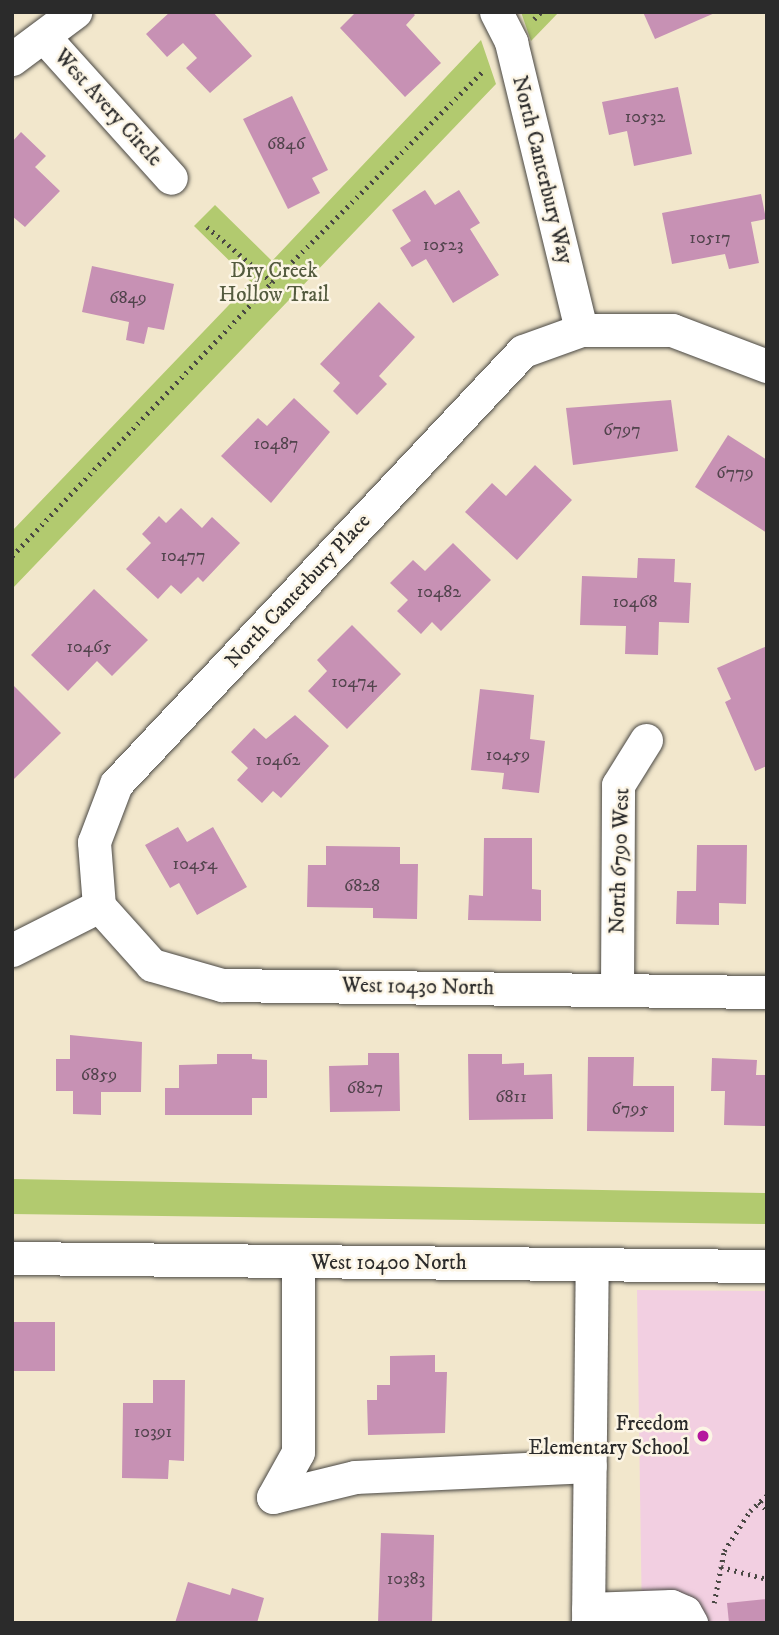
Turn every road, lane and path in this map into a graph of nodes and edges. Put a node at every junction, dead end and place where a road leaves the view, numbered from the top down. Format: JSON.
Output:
{"nodes":[{"id":1,"x":75,"y":12,"type":"edge"},
{"id":2,"x":496,"y":12,"type":"edge"},
{"id":3,"x":541,"y":12,"type":"edge"},
{"id":4,"x":533,"y":20,"type":"dead end"},
{"id":5,"x":45,"y":38,"type":"junction"},
{"id":6,"x":12,"y":60,"type":"edge"},
{"id":7,"x":483,"y":71,"type":"dead end"},
{"id":8,"x":171,"y":178,"type":"dead end"},
{"id":9,"x":207,"y":227,"type":"dead end"},
{"id":10,"x":272,"y":282,"type":"junction"},
{"id":11,"x":581,"y":330,"type":"junction"},
{"id":12,"x":766,"y":364,"type":"edge"},
{"id":13,"x":12,"y":556,"type":"edge"},
{"id":14,"x":646,"y":740,"type":"dead end"},
{"id":15,"x":99,"y":906,"type":"junction"},
{"id":16,"x":12,"y":950,"type":"edge"},
{"id":17,"x":617,"y":990,"type":"junction"},
{"id":18,"x":767,"y":992,"type":"edge"},
{"id":19,"x":12,"y":1258,"type":"edge"},
{"id":20,"x":298,"y":1262,"type":"junction"},
{"id":21,"x":592,"y":1264,"type":"junction"},
{"id":22,"x":767,"y":1266,"type":"edge"},
{"id":23,"x":590,"y":1466,"type":"junction"},
{"id":24,"x":767,"y":1495,"type":"edge"},
{"id":25,"x":759,"y":1503,"type":"junction"},
{"id":26,"x":767,"y":1510,"type":"edge"},
{"id":27,"x":721,"y":1567,"type":"junction"},
{"id":28,"x":767,"y":1579,"type":"edge"},
{"id":29,"x":588,"y":1616,"type":"edge"},
{"id":30,"x":702,"y":1617,"type":"edge"}],
"edges":[{"from":1,"to":5,"type":"street"},
{"from":2,"to":11,"type":"street","name":"North Canterbury Way"},
{"from":3,"to":4,"type":"path"},
{"from":5,"to":6,"type":"street"},
{"from":5,"to":8,"type":"street","name":"West Avery Circle"},
{"from":7,"to":10,"type":"path"},
{"from":9,"to":10,"type":"path"},
{"from":10,"to":13,"type":"path"},
{"from":11,"to":12,"type":"street","name":"North Canterbury Place"},
{"from":11,"to":15,"type":"street","name":"North Canterbury Place"},
{"from":14,"to":17,"type":"street","name":"North 6790 West"},
{"from":15,"to":16,"type":"street"},
{"from":15,"to":17,"type":"street","name":"West 10430 North"},
{"from":17,"to":18,"type":"street","name":"West 10430 North"},
{"from":19,"to":20,"type":"street","name":"West 10400 North"},
{"from":20,"to":21,"type":"street","name":"West 10400 North"},
{"from":20,"to":23,"type":"street"},
{"from":21,"to":22,"type":"street","name":"West 10400 North"},
{"from":21,"to":23,"type":"street"},
{"from":23,"to":29,"type":"street"},
{"from":24,"to":25,"type":"path"},
{"from":25,"to":26,"type":"path"},
{"from":25,"to":27,"type":"path"},
{"from":27,"to":28,"type":"path"},
{"from":27,"to":30,"type":"path"},
{"from":29,"to":30,"type":"street"}]}
